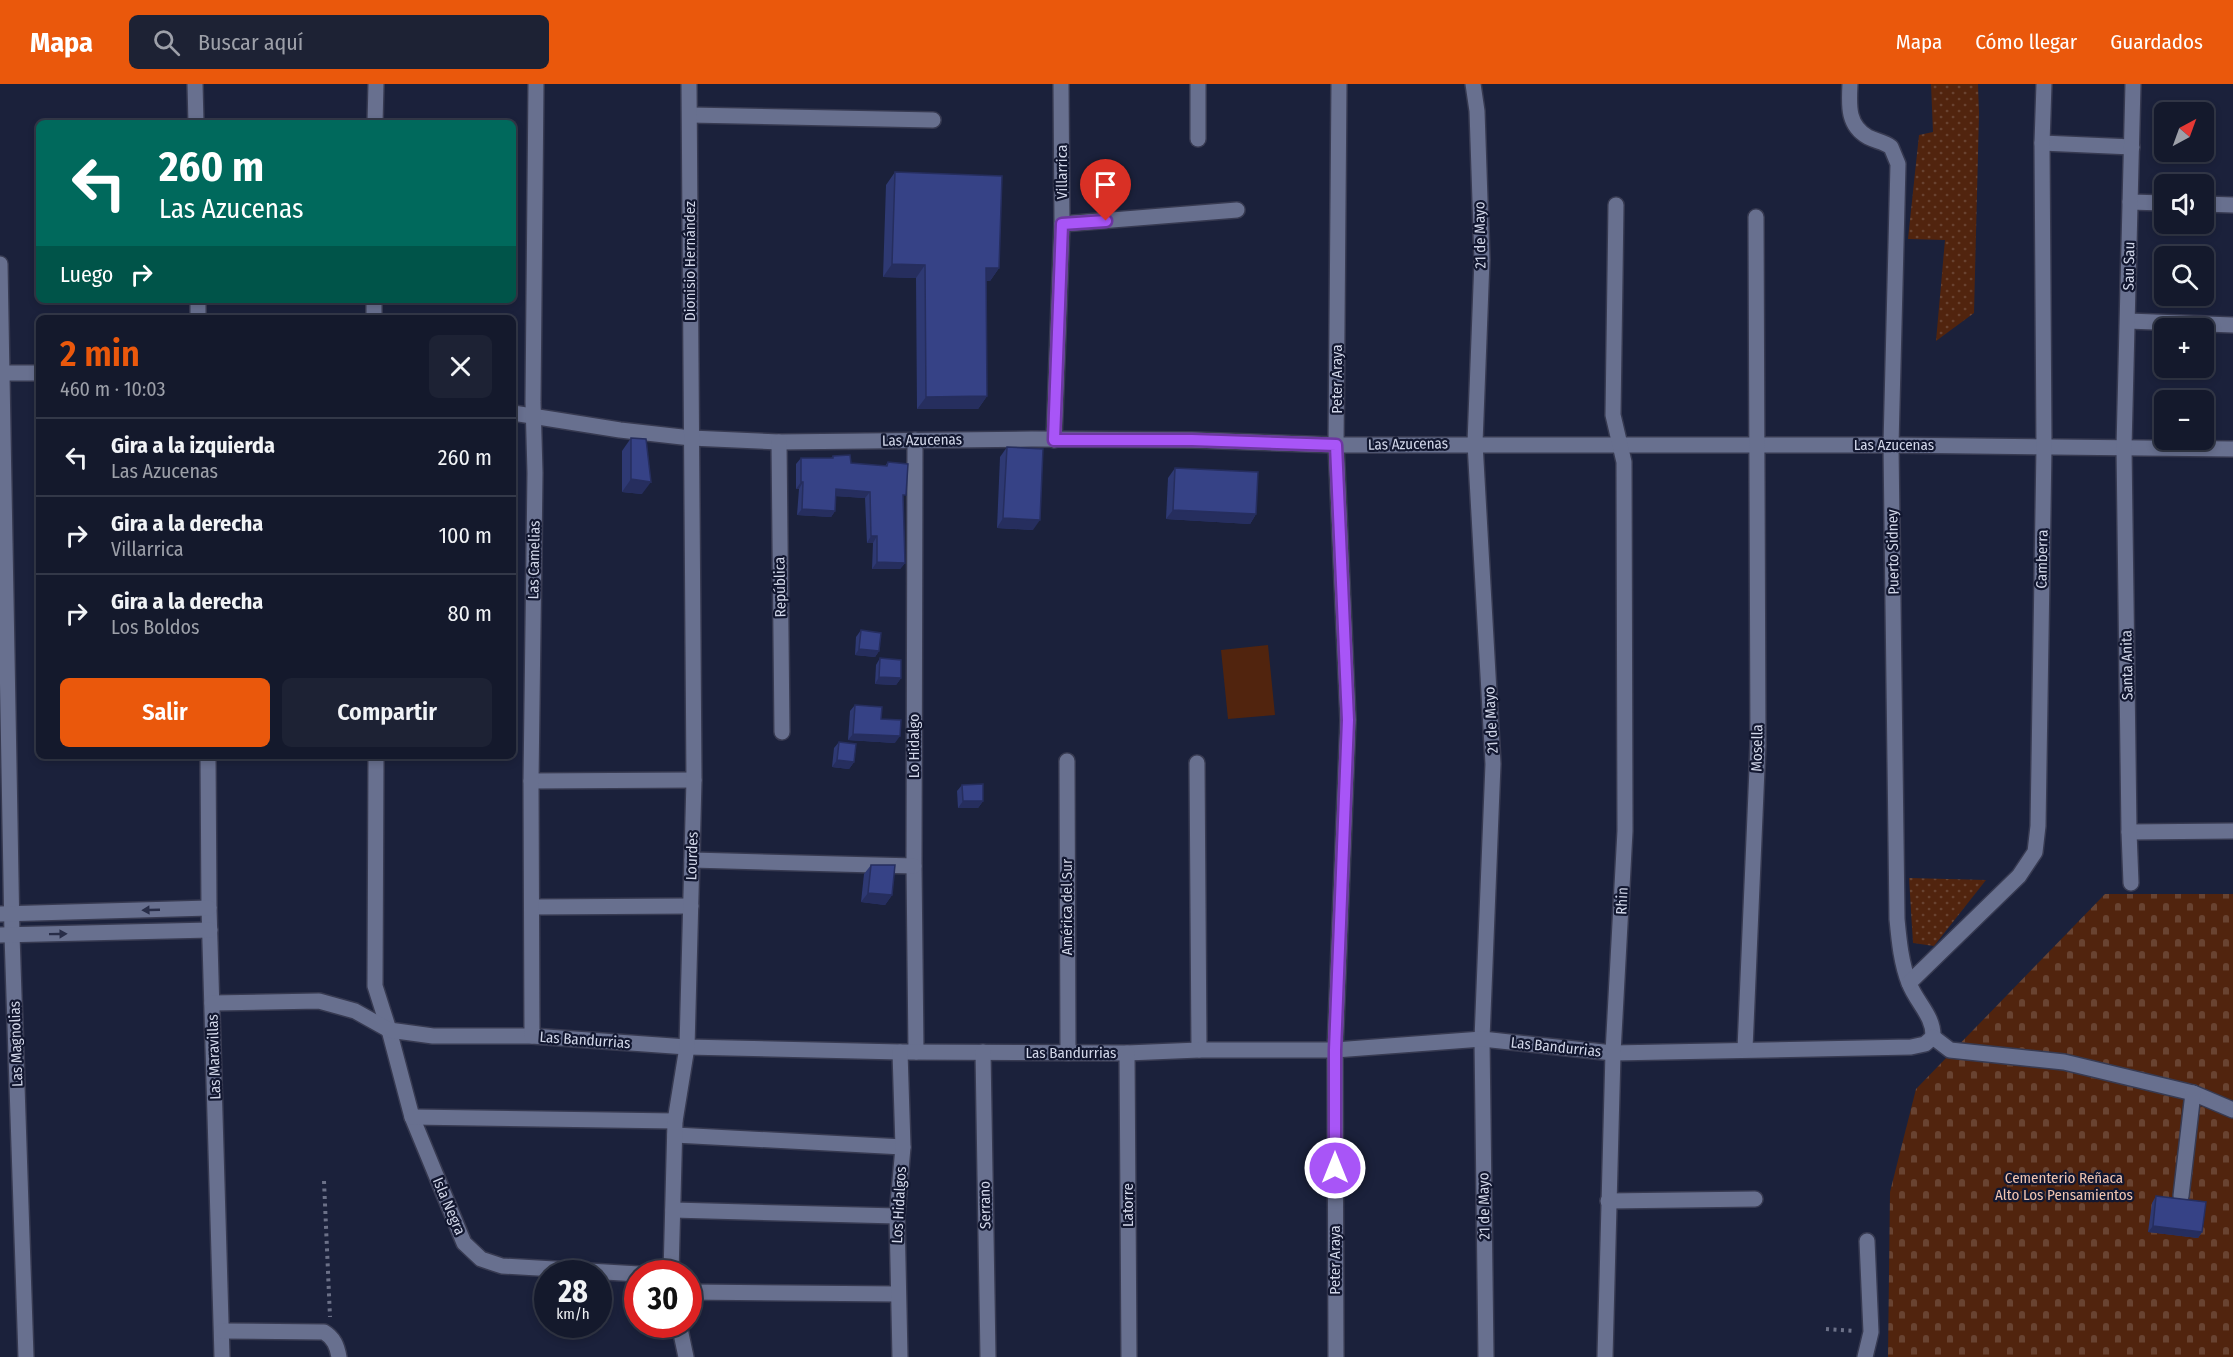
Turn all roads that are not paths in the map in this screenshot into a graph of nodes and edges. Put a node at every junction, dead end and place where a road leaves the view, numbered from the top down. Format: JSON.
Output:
{"nodes":[{"id":1,"x":195,"y":84,"type":"edge"},
{"id":2,"x":376,"y":84,"type":"edge"},
{"id":3,"x":536,"y":84,"type":"edge"},
{"id":4,"x":689,"y":84,"type":"edge"},
{"id":5,"x":1061,"y":84,"type":"edge"},
{"id":6,"x":1198,"y":84,"type":"edge"},
{"id":7,"x":1339,"y":84,"type":"edge"},
{"id":8,"x":1473,"y":84,"type":"edge"},
{"id":9,"x":1850,"y":84,"type":"edge"},
{"id":10,"x":2044,"y":84,"type":"edge"},
{"id":11,"x":2133,"y":84,"type":"edge"},
{"id":12,"x":690,"y":116,"type":"junction"},
{"id":13,"x":196,"y":120,"type":"edge"},
{"id":14,"x":375,"y":120,"type":"edge"},
{"id":15,"x":933,"y":120,"type":"dead end"},
{"id":16,"x":1198,"y":140,"type":"dead end"},
{"id":17,"x":2042,"y":143,"type":"junction"},
{"id":18,"x":2132,"y":147,"type":"junction"},
{"id":19,"x":2130,"y":202,"type":"junction"},
{"id":20,"x":2154,"y":203,"type":"edge"},
{"id":21,"x":2214,"y":204,"type":"edge"},
{"id":22,"x":1616,"y":205,"type":"dead end"},
{"id":23,"x":2233,"y":205,"type":"edge"},
{"id":24,"x":1237,"y":210,"type":"dead end"},
{"id":25,"x":1756,"y":217,"type":"dead end"},
{"id":26,"x":1062,"y":224,"type":"junction"},
{"id":27,"x":0,"y":264,"type":"edge"},
{"id":28,"x":2128,"y":321,"type":"junction"},
{"id":29,"x":2233,"y":325,"type":"edge"},
{"id":30,"x":1,"y":373,"type":"edge"},
{"id":31,"x":36,"y":373,"type":"edge"},
{"id":32,"x":516,"y":413,"type":"edge"},
{"id":33,"x":533,"y":416,"type":"junction"},
{"id":34,"x":691,"y":438,"type":"junction"},
{"id":35,"x":915,"y":440,"type":"junction"},
{"id":36,"x":1054,"y":440,"type":"junction"},
{"id":37,"x":779,"y":442,"type":"junction"},
{"id":38,"x":1475,"y":443,"type":"junction"},
{"id":39,"x":1621,"y":444,"type":"junction"},
{"id":40,"x":1336,"y":445,"type":"junction"},
{"id":41,"x":1891,"y":445,"type":"junction"},
{"id":42,"x":1756,"y":446,"type":"junction"},
{"id":43,"x":2043,"y":447,"type":"junction"},
{"id":44,"x":2124,"y":447,"type":"junction"},
{"id":45,"x":2233,"y":449,"type":"edge"},
{"id":46,"x":782,"y":732,"type":"dead end"},
{"id":47,"x":208,"y":759,"type":"edge"},
{"id":48,"x":376,"y":759,"type":"edge"},
{"id":49,"x":1067,"y":761,"type":"dead end"},
{"id":50,"x":1197,"y":763,"type":"dead end"},
{"id":51,"x":694,"y":780,"type":"junction"},
{"id":52,"x":531,"y":781,"type":"junction"},
{"id":53,"x":2233,"y":831,"type":"edge"},
{"id":54,"x":2129,"y":832,"type":"junction"},
{"id":55,"x":692,"y":860,"type":"junction"},
{"id":56,"x":914,"y":866,"type":"junction"},
{"id":57,"x":2131,"y":883,"type":"dead end"},
{"id":58,"x":691,"y":906,"type":"junction"},
{"id":59,"x":532,"y":907,"type":"junction"},
{"id":60,"x":209,"y":908,"type":"junction"},
{"id":61,"x":6,"y":914,"type":"edge"},
{"id":62,"x":210,"y":930,"type":"junction"},
{"id":63,"x":6,"y":935,"type":"edge"},
{"id":64,"x":1909,"y":983,"type":"junction"},
{"id":65,"x":212,"y":1003,"type":"junction"},
{"id":66,"x":389,"y":1030,"type":"junction"},
{"id":67,"x":532,"y":1036,"type":"junction"},
{"id":68,"x":1933,"y":1037,"type":"junction"},
{"id":69,"x":1482,"y":1038,"type":"junction"},
{"id":70,"x":687,"y":1047,"type":"junction"},
{"id":71,"x":1745,"y":1049,"type":"junction"},
{"id":72,"x":1198,"y":1050,"type":"junction"},
{"id":73,"x":1335,"y":1050,"type":"junction"},
{"id":74,"x":908,"y":1052,"type":"junction"},
{"id":75,"x":983,"y":1052,"type":"junction"},
{"id":76,"x":1068,"y":1053,"type":"junction"},
{"id":77,"x":1127,"y":1053,"type":"junction"},
{"id":78,"x":1613,"y":1053,"type":"junction"},
{"id":79,"x":2193,"y":1093,"type":"junction"},
{"id":80,"x":2233,"y":1110,"type":"edge"},
{"id":81,"x":412,"y":1118,"type":"junction"},
{"id":82,"x":675,"y":1128,"type":"junction"},
{"id":83,"x":903,"y":1147,"type":"junction"},
{"id":84,"x":2181,"y":1196,"type":"edge"},
{"id":85,"x":1755,"y":1199,"type":"dead end"},
{"id":86,"x":1608,"y":1201,"type":"junction"},
{"id":87,"x":673,"y":1210,"type":"junction"},
{"id":88,"x":897,"y":1216,"type":"junction"},
{"id":89,"x":1867,"y":1241,"type":"dead end"},
{"id":90,"x":671,"y":1260,"type":"edge"},
{"id":91,"x":624,"y":1273,"type":"edge"},
{"id":92,"x":702,"y":1292,"type":"edge"},
{"id":93,"x":897,"y":1294,"type":"junction"},
{"id":94,"x":222,"y":1331,"type":"junction"},
{"id":95,"x":682,"y":1338,"type":"edge"},
{"id":96,"x":26,"y":1357,"type":"edge"},
{"id":97,"x":222,"y":1357,"type":"edge"},
{"id":98,"x":339,"y":1357,"type":"edge"},
{"id":99,"x":686,"y":1357,"type":"edge"},
{"id":100,"x":900,"y":1357,"type":"edge"},
{"id":101,"x":988,"y":1357,"type":"edge"},
{"id":102,"x":1129,"y":1357,"type":"edge"},
{"id":103,"x":1336,"y":1357,"type":"edge"},
{"id":104,"x":1486,"y":1357,"type":"edge"},
{"id":105,"x":1605,"y":1357,"type":"edge"},
{"id":106,"x":1865,"y":1357,"type":"edge"}],
"edges":[{"from":1,"to":13,"type":"street"},
{"from":2,"to":14,"type":"street"},
{"from":3,"to":33,"type":"street","name":"Las Camelias"},
{"from":4,"to":12,"type":"street","name":"Dionisio Hernández"},
{"from":5,"to":26,"type":"street","name":"Villarrica"},
{"from":6,"to":16,"type":"street"},
{"from":7,"to":40,"type":"street","name":"Peter Araya"},
{"from":8,"to":38,"type":"street","name":"21 de Mayo"},
{"from":9,"to":41,"type":"street","name":"Puerto Sidney"},
{"from":10,"to":17,"type":"street","name":"Camberra"},
{"from":11,"to":18,"type":"street","name":"Sau Sau"},
{"from":12,"to":15,"type":"street"},
{"from":12,"to":34,"type":"street","name":"Dionisio Hernández"},
{"from":17,"to":18,"type":"street"},
{"from":17,"to":43,"type":"street","name":"Camberra"},
{"from":18,"to":19,"type":"street","name":"Sau Sau"},
{"from":19,"to":20,"type":"street"},
{"from":19,"to":28,"type":"street","name":"Sau Sau"},
{"from":21,"to":23,"type":"street"},
{"from":22,"to":39,"type":"street","name":"Rhin"},
{"from":24,"to":26,"type":"street"},
{"from":25,"to":42,"type":"street","name":"Mosella"},
{"from":26,"to":36,"type":"street","name":"Villarrica"},
{"from":27,"to":30,"type":"street","name":"Las Magnolias"},
{"from":28,"to":29,"type":"street"},
{"from":28,"to":44,"type":"street","name":"Sau Sau"},
{"from":30,"to":31,"type":"street"},
{"from":30,"to":61,"type":"street","name":"Las Magnolias"},
{"from":32,"to":33,"type":"street","name":"Las Azucenas"},
{"from":33,"to":34,"type":"street","name":"Las Azucenas"},
{"from":33,"to":52,"type":"street","name":"Las Camelias"},
{"from":34,"to":37,"type":"street","name":"Las Azucenas"},
{"from":34,"to":51,"type":"street","name":"Lourdes"},
{"from":35,"to":36,"type":"street","name":"Las Azucenas"},
{"from":35,"to":37,"type":"street","name":"Las Azucenas"},
{"from":35,"to":56,"type":"street","name":"Lo Hidalgo"},
{"from":36,"to":40,"type":"street","name":"Las Azucenas"},
{"from":37,"to":46,"type":"street","name":"República"},
{"from":38,"to":39,"type":"street","name":"Las Azucenas"},
{"from":38,"to":40,"type":"street","name":"Las Azucenas"},
{"from":38,"to":69,"type":"street","name":"21 de Mayo"},
{"from":39,"to":42,"type":"street","name":"Las Azucenas"},
{"from":39,"to":78,"type":"street","name":"Rhin"},
{"from":40,"to":73,"type":"street","name":"Peter Araya"},
{"from":41,"to":42,"type":"street","name":"Las Azucenas"},
{"from":41,"to":43,"type":"street","name":"Las Azucenas"},
{"from":41,"to":64,"type":"street","name":"Puerto Sidney"},
{"from":42,"to":71,"type":"street","name":"Mosella"},
{"from":43,"to":44,"type":"street","name":"Las Azucenas"},
{"from":43,"to":64,"type":"street","name":"Camberra"},
{"from":44,"to":45,"type":"street","name":"Las Azucenas"},
{"from":44,"to":54,"type":"street","name":"Santa Anita"},
{"from":47,"to":60,"type":"street","name":"Las Maravillas"},
{"from":48,"to":66,"type":"street","name":"Isla Negra"},
{"from":49,"to":76,"type":"street","name":"América del Sur"},
{"from":50,"to":72,"type":"street"},
{"from":51,"to":52,"type":"street"},
{"from":51,"to":55,"type":"street","name":"Lourdes"},
{"from":52,"to":59,"type":"street","name":"Las Camelias"},
{"from":53,"to":54,"type":"street"},
{"from":54,"to":57,"type":"street","name":"Santa Anita"},
{"from":55,"to":56,"type":"street"},
{"from":55,"to":58,"type":"street","name":"Lourdes"},
{"from":56,"to":74,"type":"street","name":"Lo Hidalgo"},
{"from":58,"to":59,"type":"street"},
{"from":58,"to":70,"type":"street","name":"Lourdes"},
{"from":59,"to":67,"type":"street","name":"Las Camelias"},
{"from":60,"to":61,"type":"street","one_way":true},
{"from":60,"to":62,"type":"street","name":"Las Maravillas"},
{"from":61,"to":63,"type":"street","name":"Las Magnolias"},
{"from":63,"to":62,"type":"street","one_way":true},
{"from":62,"to":65,"type":"street","name":"Las Maravillas"},
{"from":63,"to":96,"type":"street","name":"Las Magnolias"},
{"from":64,"to":68,"type":"street","name":"Puerto Sidney"},
{"from":65,"to":66,"type":"street","name":"Las Bandurrias"},
{"from":65,"to":94,"type":"street","name":"Las Maravillas"},
{"from":66,"to":67,"type":"street","name":"Las Bandurrias"},
{"from":66,"to":81,"type":"street","name":"Isla Negra"},
{"from":67,"to":70,"type":"street","name":"Las Bandurrias"},
{"from":68,"to":71,"type":"street","name":"Las Bandurrias"},
{"from":68,"to":79,"type":"street"},
{"from":69,"to":73,"type":"street","name":"Las Bandurrias"},
{"from":69,"to":78,"type":"street","name":"Las Bandurrias"},
{"from":69,"to":104,"type":"street","name":"21 de Mayo"},
{"from":70,"to":74,"type":"street","name":"Las Bandurrias"},
{"from":70,"to":82,"type":"street","name":"Lourdes"},
{"from":71,"to":78,"type":"street","name":"Las Bandurrias"},
{"from":72,"to":73,"type":"street","name":"Las Bandurrias"},
{"from":72,"to":77,"type":"street","name":"Las Bandurrias"},
{"from":73,"to":103,"type":"street","name":"Peter Araya"},
{"from":74,"to":75,"type":"street","name":"Las Bandurrias"},
{"from":74,"to":83,"type":"street","name":"Los Hidalgos"},
{"from":75,"to":76,"type":"street","name":"Las Bandurrias"},
{"from":75,"to":101,"type":"street","name":"Serrano"},
{"from":76,"to":77,"type":"street","name":"Las Bandurrias"},
{"from":77,"to":102,"type":"street","name":"Latorre"},
{"from":78,"to":86,"type":"street","name":"Rhin"},
{"from":79,"to":80,"type":"street"},
{"from":79,"to":84,"type":"street"},
{"from":81,"to":82,"type":"street"},
{"from":81,"to":91,"type":"street","name":"Isla Negra"},
{"from":82,"to":83,"type":"street"},
{"from":82,"to":87,"type":"street","name":"Lourdes"},
{"from":83,"to":88,"type":"street","name":"Los Hidalgos"},
{"from":85,"to":86,"type":"street"},
{"from":86,"to":105,"type":"street","name":"Rhin"},
{"from":87,"to":88,"type":"street"},
{"from":87,"to":90,"type":"street","name":"Lourdes"},
{"from":88,"to":93,"type":"street","name":"Los Hidalgos"},
{"from":89,"to":106,"type":"street"},
{"from":92,"to":93,"type":"street"},
{"from":93,"to":100,"type":"street","name":"Los Hidalgos"},
{"from":94,"to":97,"type":"street","name":"Las Maravillas"},
{"from":94,"to":98,"type":"street"},
{"from":95,"to":99,"type":"street"}]}
